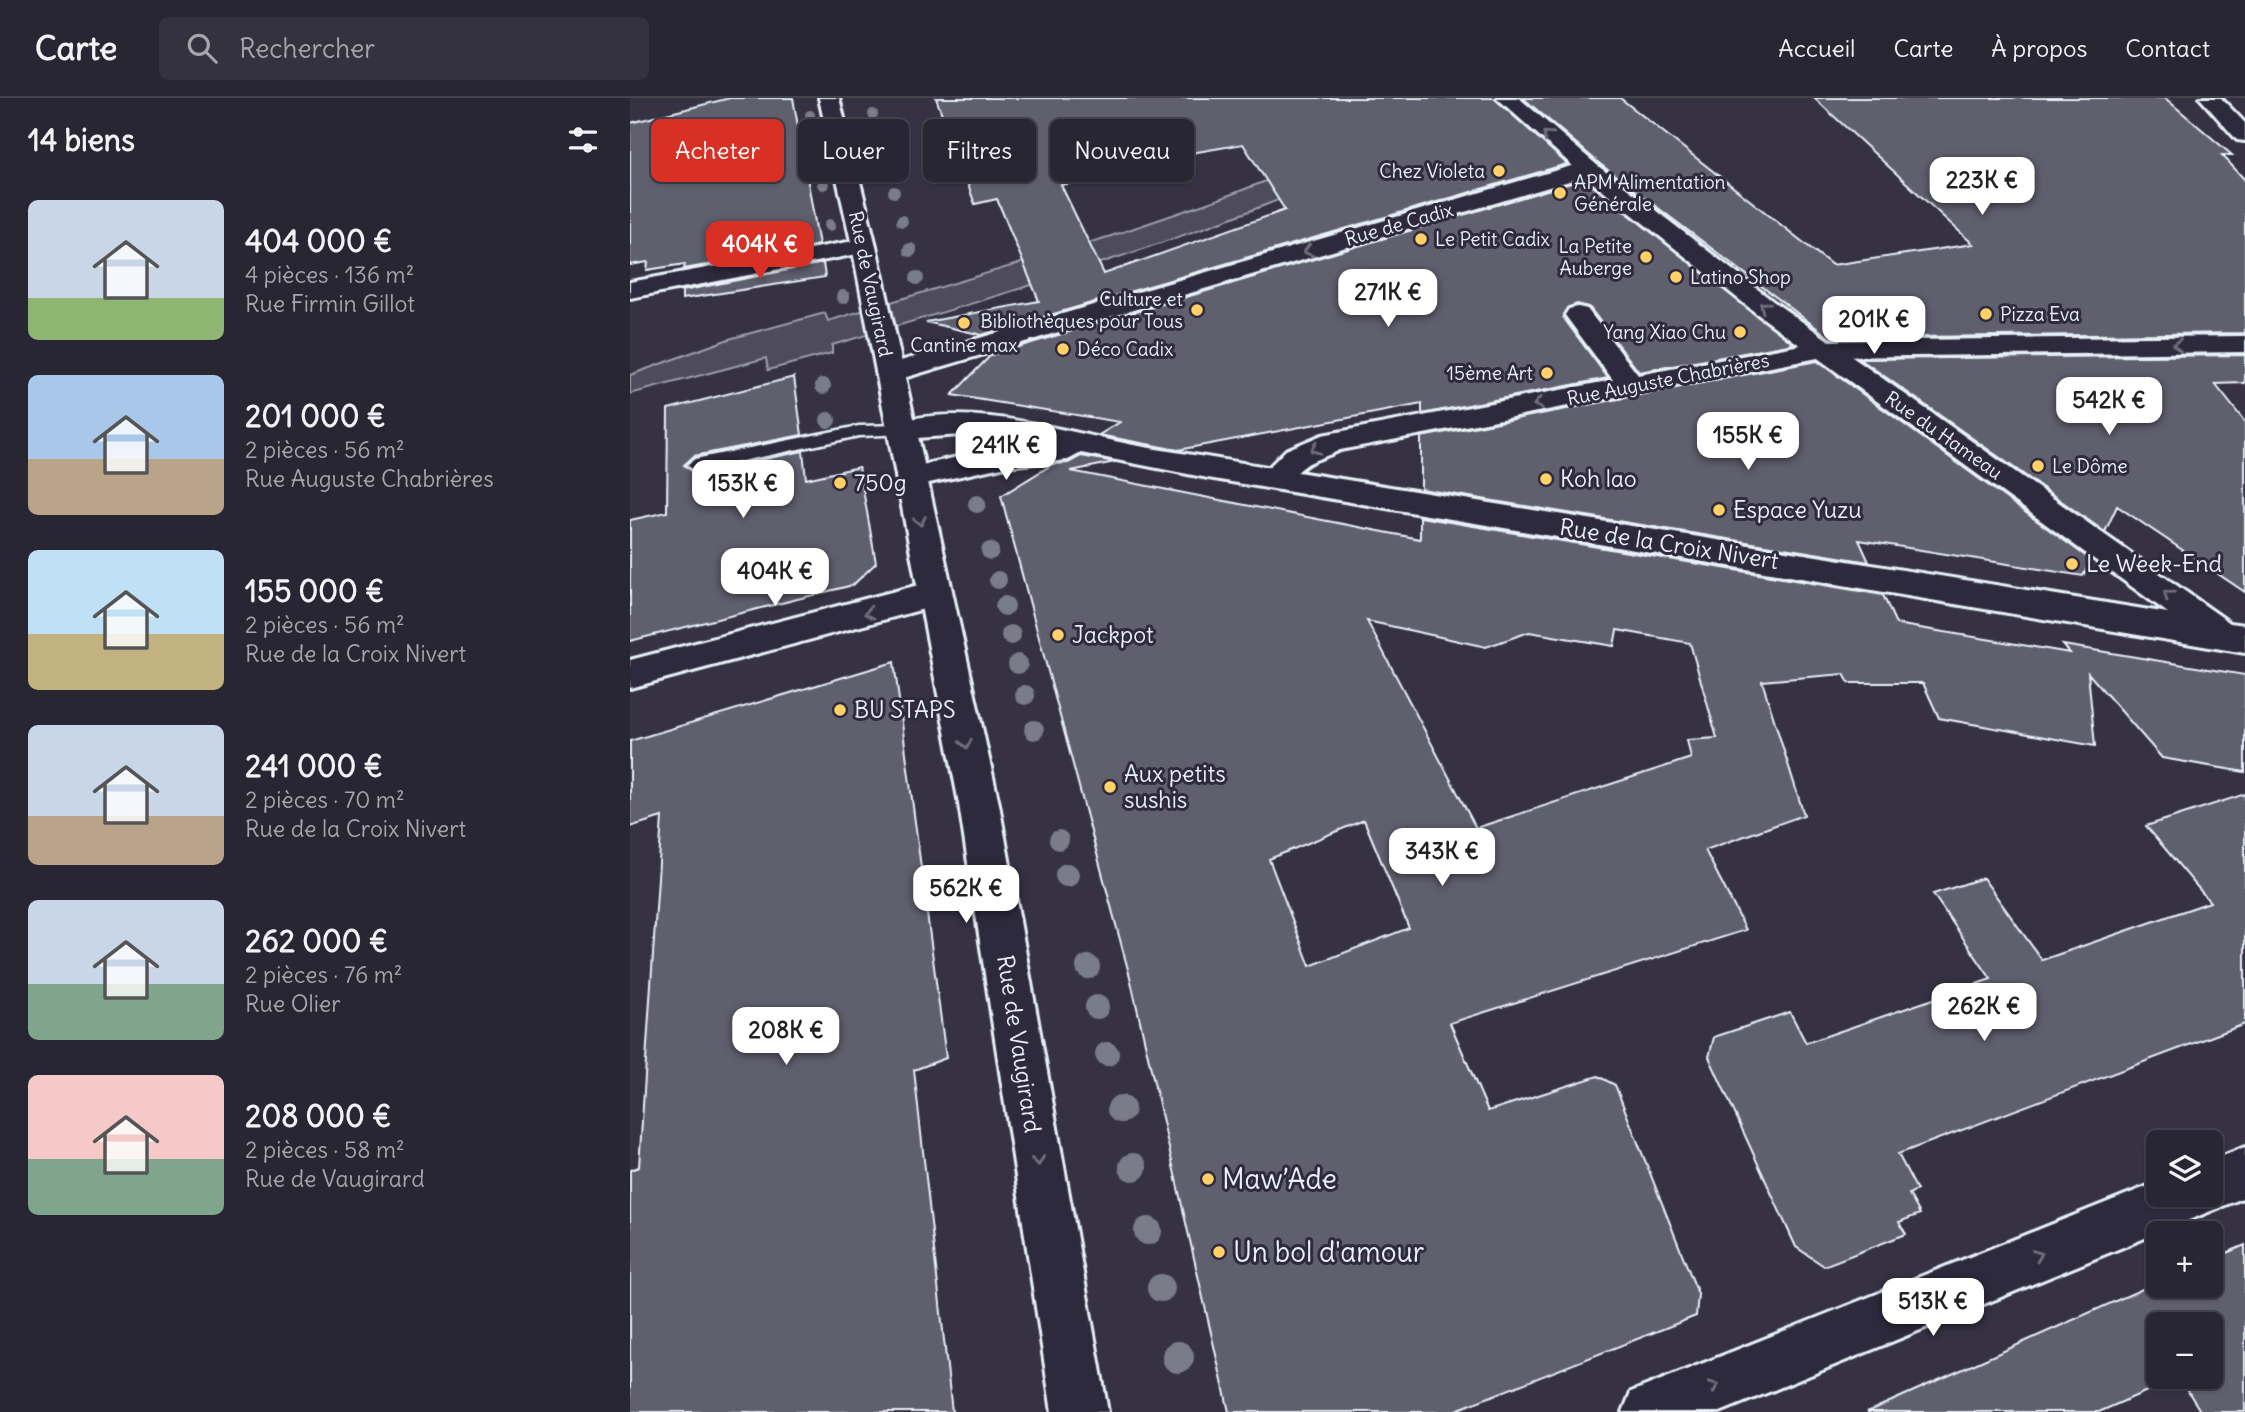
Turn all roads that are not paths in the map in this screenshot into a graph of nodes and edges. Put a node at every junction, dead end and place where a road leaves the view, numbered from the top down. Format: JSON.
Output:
{"nodes":[{"id":1,"x":829,"y":98,"type":"edge"},
{"id":2,"x":1507,"y":98,"type":"edge"},
{"id":3,"x":2210,"y":98,"type":"edge"},
{"id":4,"x":2245,"y":135,"type":"edge"},
{"id":5,"x":1585,"y":169,"type":"junction"},
{"id":6,"x":864,"y":246,"type":"junction"},
{"id":7,"x":630,"y":290,"type":"edge"},
{"id":8,"x":1578,"y":315,"type":"dead end"},
{"id":9,"x":2245,"y":344,"type":"edge"},
{"id":10,"x":1823,"y":349,"type":"junction"},
{"id":11,"x":891,"y":373,"type":"junction"},
{"id":12,"x":1632,"y":386,"type":"junction"},
{"id":13,"x":902,"y":430,"type":"junction"},
{"id":14,"x":1094,"y":447,"type":"junction"},
{"id":15,"x":695,"y":465,"type":"dead end"},
{"id":16,"x":911,"y":477,"type":"junction"},
{"id":17,"x":1273,"y":478,"type":"junction"},
{"id":18,"x":934,"y":594,"type":"junction"},
{"id":19,"x":2234,"y":637,"type":"edge"},
{"id":20,"x":630,"y":674,"type":"edge"},
{"id":21,"x":2245,"y":1172,"type":"edge"},
{"id":22,"x":2223,"y":1181,"type":"edge"},
{"id":23,"x":2158,"y":1207,"type":"edge"},
{"id":24,"x":1080,"y":1412,"type":"edge"},
{"id":25,"x":1651,"y":1412,"type":"edge"}],
"edges":[{"from":1,"to":6,"type":"street","name":"Rue de Vaugirard"},
{"from":5,"to":2,"type":"street","name":"Rue du Hameau","one_way":true},
{"from":3,"to":4,"type":"street"},
{"from":10,"to":5,"type":"street","name":"Rue du Hameau","one_way":true},
{"from":5,"to":11,"type":"street","name":"Rue de Cadix","one_way":true},
{"from":6,"to":7,"type":"street"},
{"from":6,"to":11,"type":"street","name":"Rue de Vaugirard"},
{"from":8,"to":12,"type":"street"},
{"from":9,"to":10,"type":"street","name":"Rue Auguste Chabrières","one_way":true},
{"from":10,"to":12,"type":"street","name":"Rue Auguste Chabrières"},
{"from":19,"to":10,"type":"street","name":"Rue du Hameau","one_way":true},
{"from":11,"to":13,"type":"street","name":"Rue de Vaugirard"},
{"from":12,"to":17,"type":"street","name":"Rue Auguste Chabrières","one_way":true},
{"from":13,"to":14,"type":"street","name":"Rue de la Croix Nivert"},
{"from":13,"to":15,"type":"lane"},
{"from":13,"to":16,"type":"street","name":"Rue de Vaugirard"},
{"from":14,"to":16,"type":"street","name":"Rue de la Croix Nivert"},
{"from":14,"to":17,"type":"street","name":"Rue de la Croix Nivert"},
{"from":16,"to":18,"type":"street","name":"Rue de Vaugirard","one_way":true},
{"from":17,"to":19,"type":"street","name":"Rue de la Croix Nivert"},
{"from":18,"to":20,"type":"street","one_way":true},
{"from":18,"to":24,"type":"street","name":"Rue de Vaugirard","one_way":true},
{"from":21,"to":22,"type":"street"},
{"from":25,"to":23,"type":"street","one_way":true}]}
